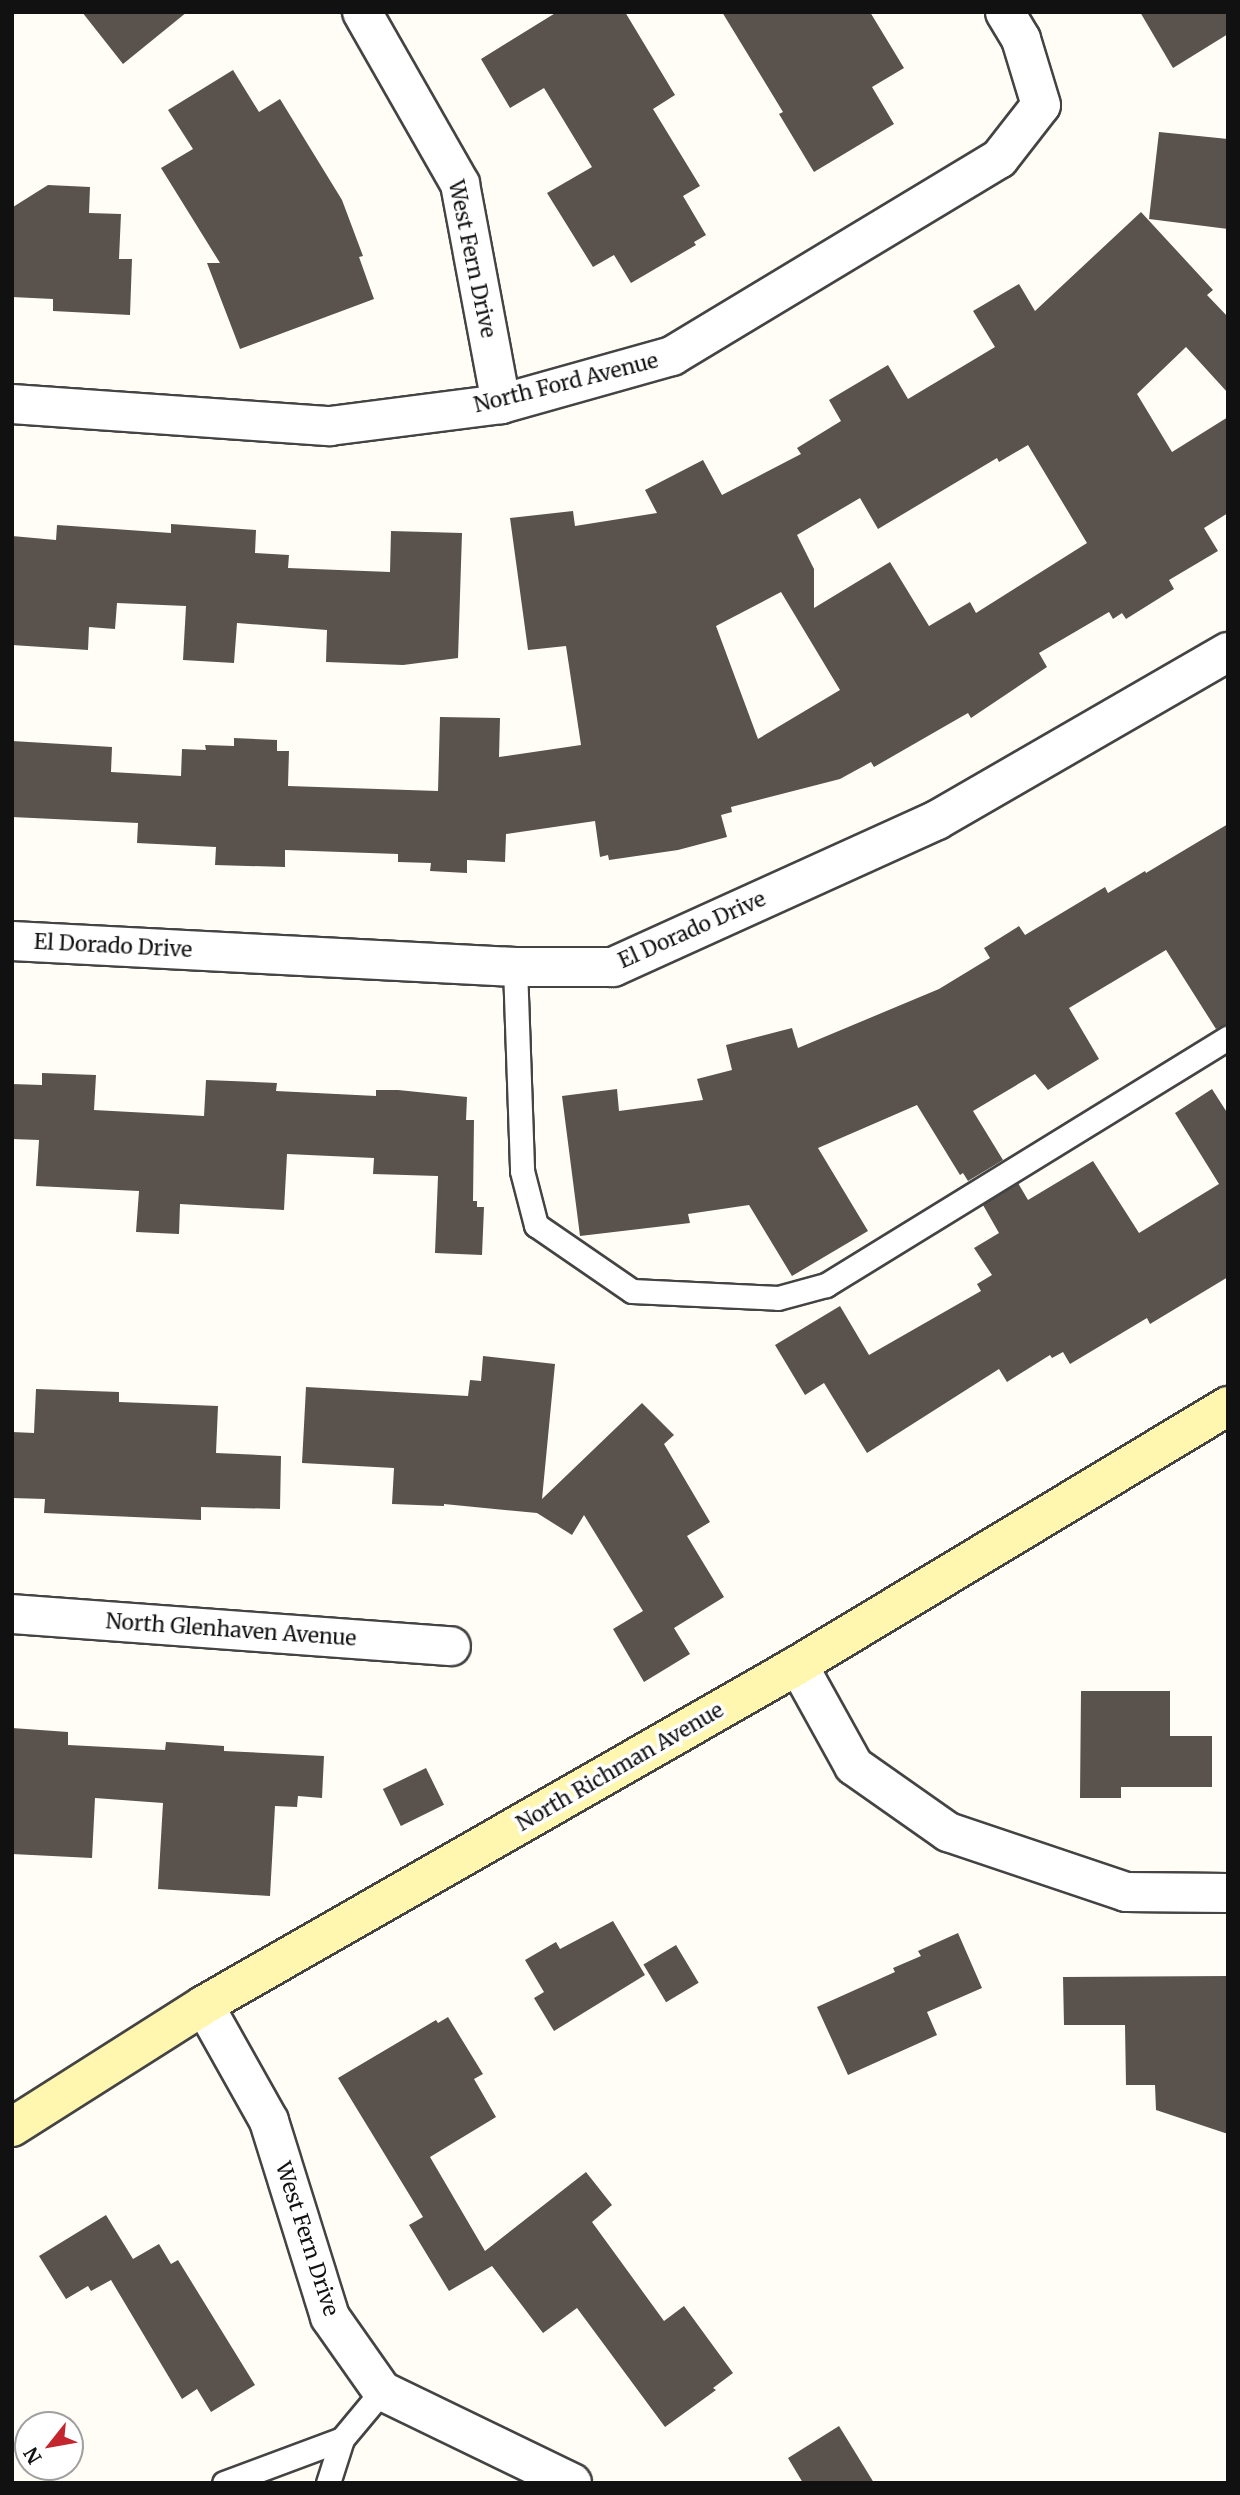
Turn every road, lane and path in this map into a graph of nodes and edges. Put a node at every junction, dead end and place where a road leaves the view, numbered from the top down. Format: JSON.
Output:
{"nodes":[{"id":1,"x":362,"y":12,"type":"edge"},
{"id":2,"x":1004,"y":12,"type":"edge"},
{"id":3,"x":12,"y":404,"type":"edge"},
{"id":4,"x":501,"y":404,"type":"junction"},
{"id":5,"x":1228,"y":652,"type":"edge"},
{"id":6,"x":12,"y":942,"type":"edge"},
{"id":7,"x":516,"y":967,"type":"junction"},
{"id":8,"x":1228,"y":1038,"type":"edge"},
{"id":9,"x":1228,"y":1406,"type":"edge"},
{"id":10,"x":12,"y":1614,"type":"edge"},
{"id":11,"x":451,"y":1646,"type":"dead end"},
{"id":12,"x":798,"y":1665,"type":"junction"},
{"id":13,"x":1228,"y":1893,"type":"edge"},
{"id":14,"x":204,"y":2005,"type":"junction"},
{"id":15,"x":12,"y":2127,"type":"edge"},
{"id":16,"x":382,"y":2391,"type":"junction"},
{"id":17,"x":342,"y":2439,"type":"junction"},
{"id":18,"x":224,"y":2483,"type":"edge"},
{"id":19,"x":328,"y":2483,"type":"edge"},
{"id":20,"x":572,"y":2483,"type":"edge"}],
"edges":[{"from":1,"to":4,"type":"street","name":"West Fern Drive"},
{"from":2,"to":4,"type":"street","name":"North Ford Avenue"},
{"from":3,"to":4,"type":"street","name":"North Ford Avenue"},
{"from":5,"to":7,"type":"street","name":"El Dorado Drive"},
{"from":6,"to":7,"type":"street","name":"El Dorado Drive"},
{"from":7,"to":8,"type":"lane"},
{"from":9,"to":12,"type":"street","name":"North Richman Avenue"},
{"from":10,"to":11,"type":"street","name":"North Glenhaven Avenue"},
{"from":12,"to":13,"type":"street"},
{"from":12,"to":14,"type":"street","name":"North Richman Avenue"},
{"from":14,"to":15,"type":"street","name":"North Richman Avenue"},
{"from":14,"to":16,"type":"street","name":"West Fern Drive"},
{"from":16,"to":17,"type":"lane"},
{"from":16,"to":20,"type":"street","name":"West Fern Drive"},
{"from":17,"to":18,"type":"lane"},
{"from":17,"to":19,"type":"lane"}]}
